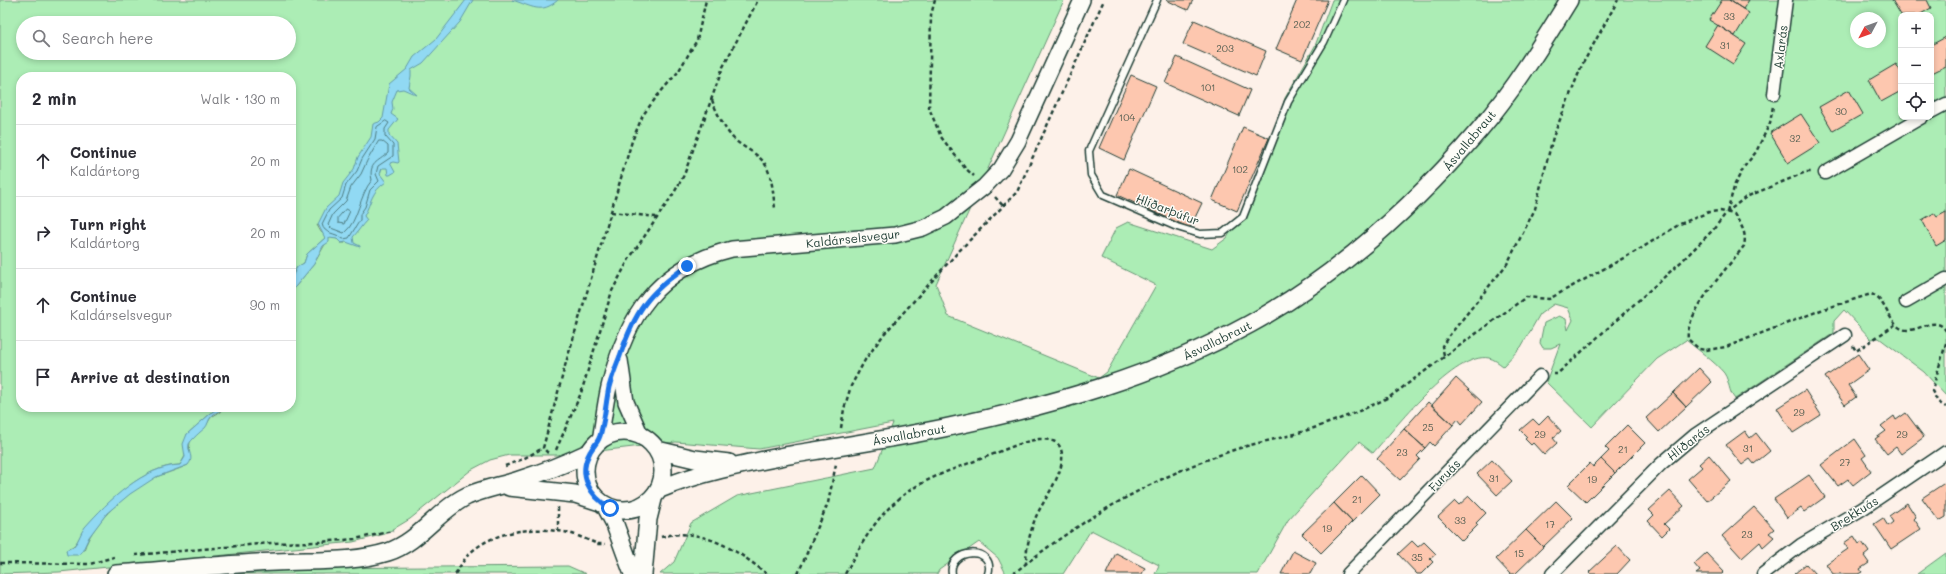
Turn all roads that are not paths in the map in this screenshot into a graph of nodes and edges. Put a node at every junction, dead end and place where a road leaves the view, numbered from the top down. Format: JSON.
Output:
{"nodes":[{"id":1,"x":1082,"y":0,"type":"edge"},
{"id":2,"x":1157,"y":0,"type":"edge"},
{"id":3,"x":1343,"y":0,"type":"edge"},
{"id":4,"x":1569,"y":0,"type":"edge"},
{"id":5,"x":1786,"y":0,"type":"edge"},
{"id":6,"x":1774,"y":94,"type":"road end"},
{"id":7,"x":1946,"y":104,"type":"edge"},
{"id":8,"x":1934,"y":110,"type":"edge"},
{"id":9,"x":1917,"y":120,"type":"edge"},
{"id":10,"x":1825,"y":173,"type":"road end"},
{"id":11,"x":1946,"y":279,"type":"edge"},
{"id":12,"x":1906,"y":302,"type":"dead end"},
{"id":13,"x":1845,"y":335,"type":"road end"},
{"id":14,"x":620,"y":355,"type":"junction"},
{"id":15,"x":1540,"y":376,"type":"road end"},
{"id":16,"x":641,"y":436,"type":"junction"},
{"id":17,"x":595,"y":447,"type":"junction"},
{"id":18,"x":657,"y":450,"type":"junction"},
{"id":19,"x":1946,"y":452,"type":"edge"},
{"id":20,"x":739,"y":464,"type":"junction"},
{"id":21,"x":499,"y":487,"type":"junction"},
{"id":22,"x":656,"y":494,"type":"junction"},
{"id":23,"x":602,"y":504,"type":"junction"},
{"id":24,"x":116,"y":574,"type":"edge"},
{"id":25,"x":633,"y":574,"type":"edge"},
{"id":26,"x":643,"y":574,"type":"edge"},
{"id":27,"x":952,"y":574,"type":"edge"},
{"id":28,"x":988,"y":574,"type":"edge"},
{"id":29,"x":1348,"y":574,"type":"edge"},
{"id":30,"x":1552,"y":574,"type":"edge"},
{"id":31,"x":1764,"y":574,"type":"edge"}],
"edges":[{"from":1,"to":14,"type":"street","name":"Kaldárselsvegur"},
{"from":2,"to":3,"type":"lane","name":"Hlíðarþúfur"},
{"from":4,"to":20,"type":"main road","name":"Ásvallabraut"},
{"from":5,"to":6,"type":"street","name":"Axlarás"},
{"from":7,"to":8,"type":"street"},
{"from":9,"to":10,"type":"street"},
{"from":11,"to":12,"type":"street"},
{"from":13,"to":30,"type":"street","name":"Hlíðarás"},
{"from":14,"to":16,"type":"street","name":"Kaldárselsvegur"},
{"from":14,"to":17,"type":"street","name":"Kaldárselsvegur"},
{"from":15,"to":29,"type":"street","name":"Furuás"},
{"from":16,"to":17,"type":"main road"},
{"from":16,"to":18,"type":"main road"},
{"from":17,"to":21,"type":"main road"},
{"from":17,"to":23,"type":"main road"},
{"from":18,"to":20,"type":"main road","name":"Ásvallabraut"},
{"from":18,"to":22,"type":"main road"},
{"from":19,"to":31,"type":"street","name":"Brekkuás"},
{"from":20,"to":22,"type":"main road","name":"Ásvallabraut"},
{"from":21,"to":23,"type":"main road"},
{"from":21,"to":24,"type":"main road"},
{"from":22,"to":23,"type":"main road"},
{"from":22,"to":26,"type":"main road"},
{"from":23,"to":25,"type":"main road"},
{"from":27,"to":28,"type":"lane"}]}
